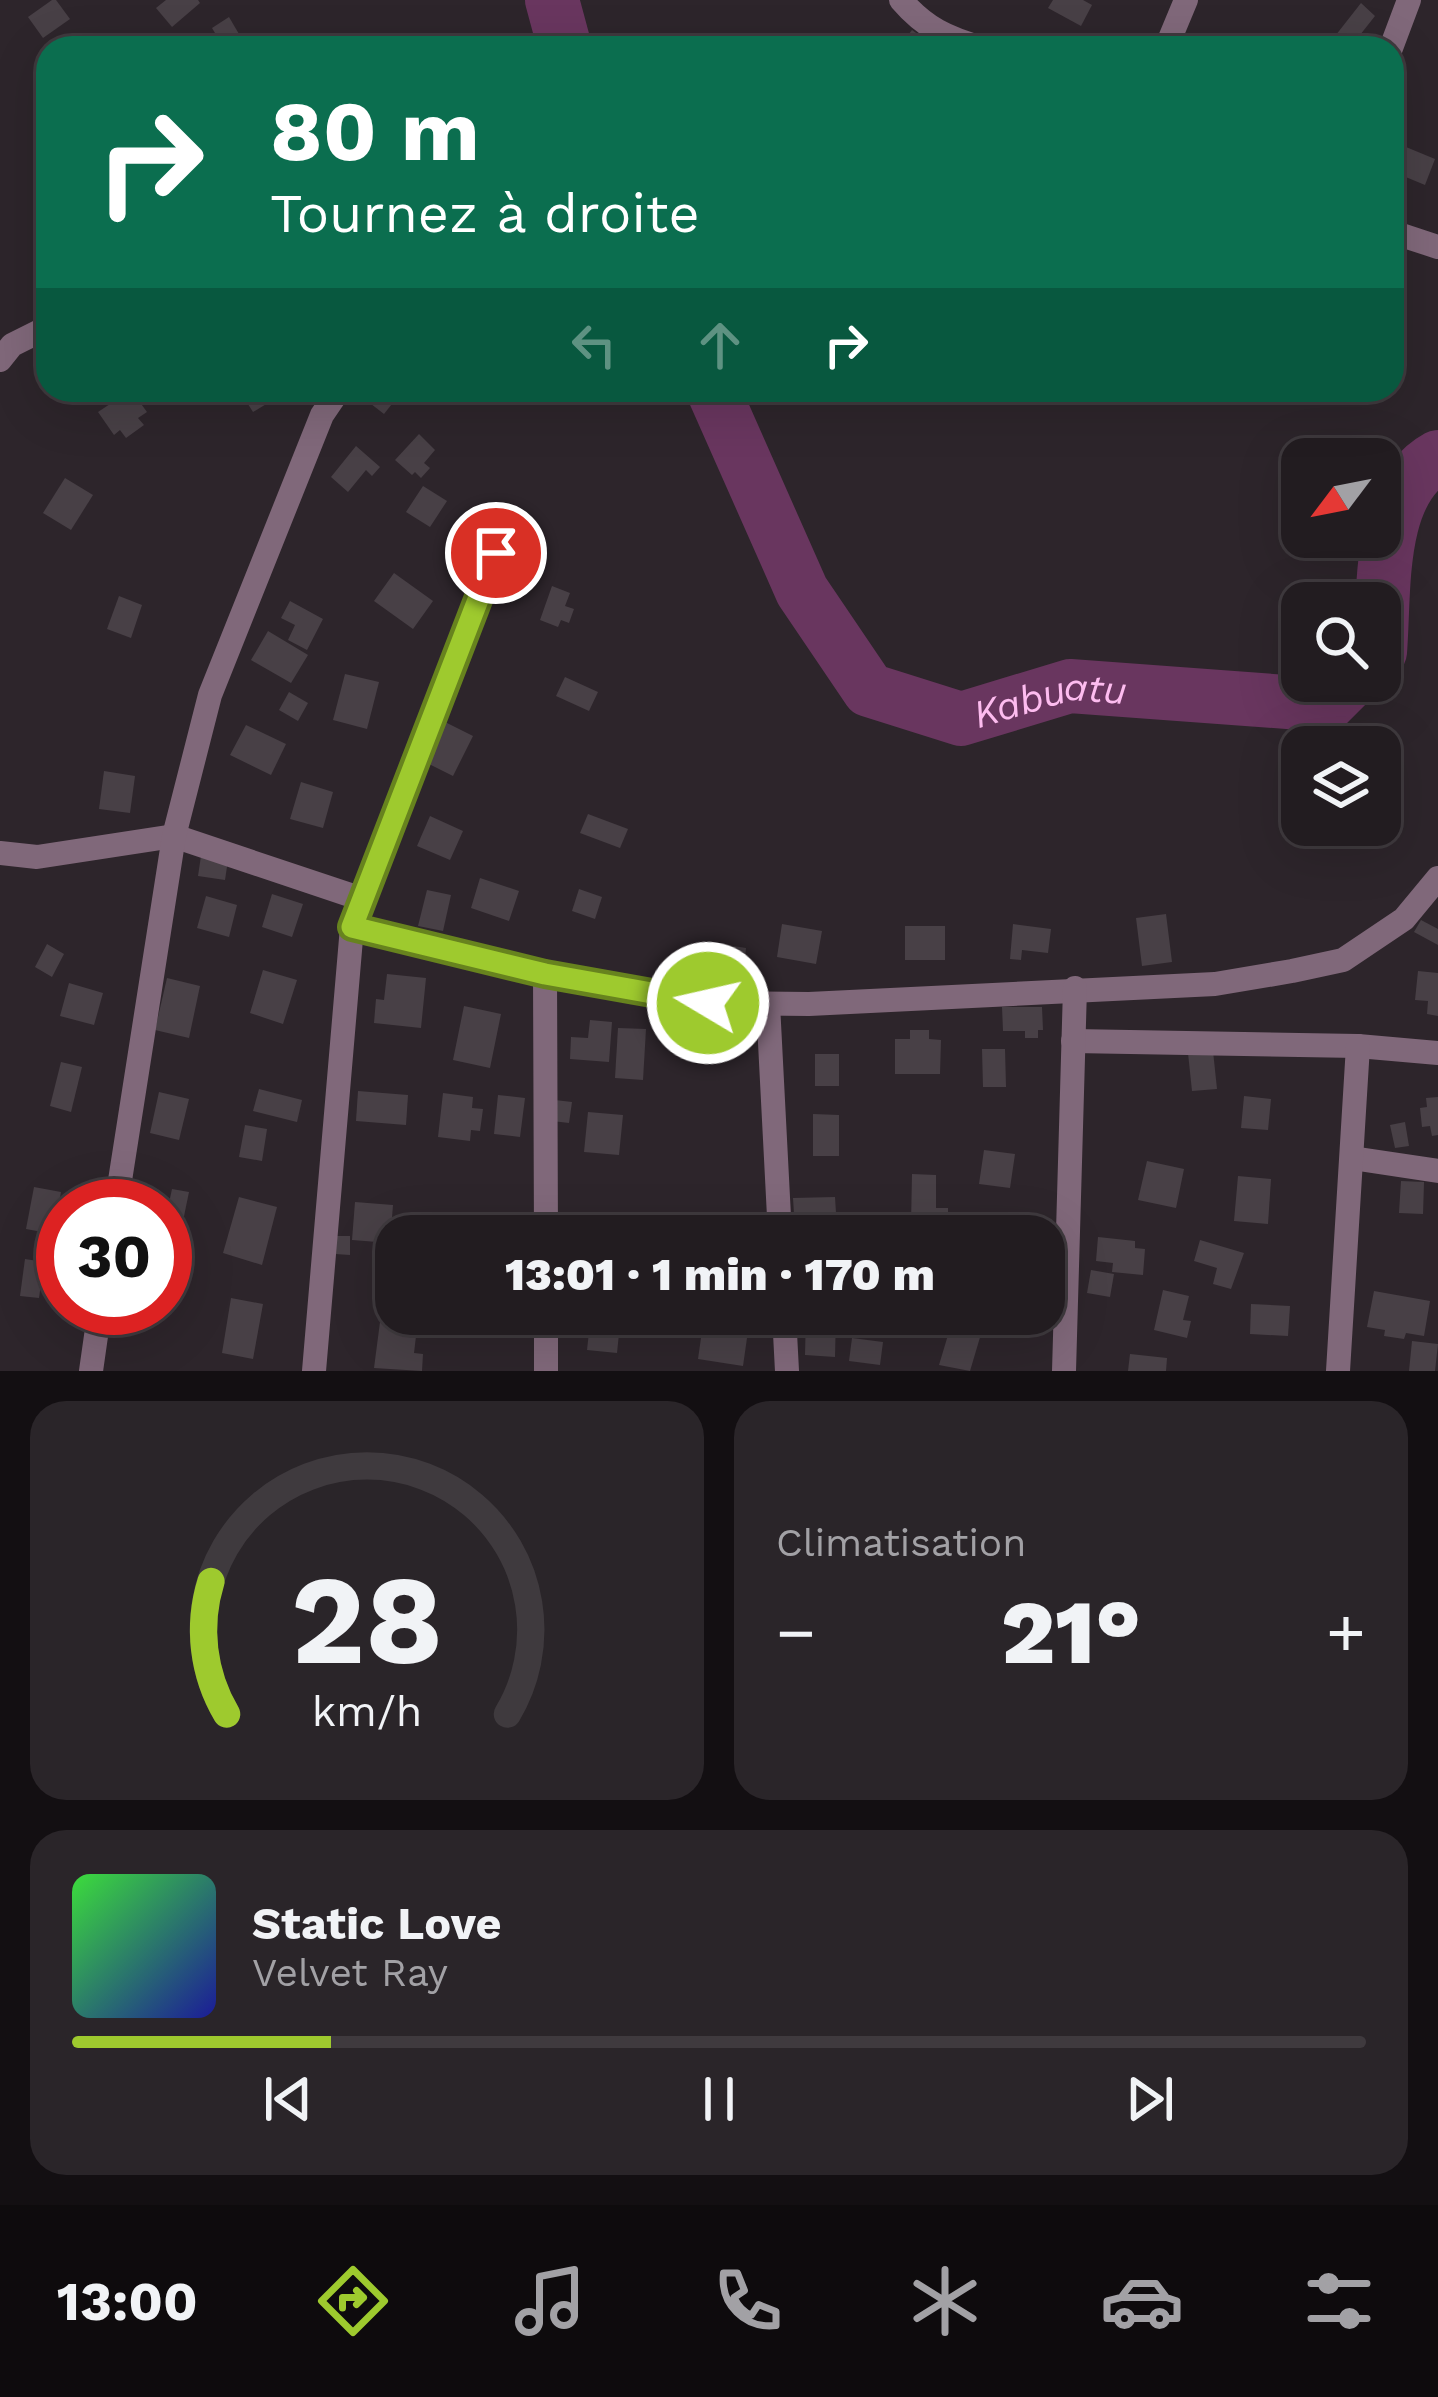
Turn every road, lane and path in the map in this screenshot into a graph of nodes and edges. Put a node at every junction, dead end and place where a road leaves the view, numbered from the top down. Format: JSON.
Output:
{"nodes":[{"id":1,"x":901,"y":0,"type":"edge"},
{"id":2,"x":1186,"y":0,"type":"edge"},
{"id":3,"x":1409,"y":0,"type":"edge"},
{"id":4,"x":944,"y":36,"type":"edge"},
{"id":5,"x":1171,"y":36,"type":"edge"},
{"id":6,"x":1396,"y":36,"type":"edge"},
{"id":7,"x":1404,"y":236,"type":"edge"},
{"id":8,"x":1438,"y":247,"type":"edge"},
{"id":9,"x":36,"y":333,"type":"edge"},
{"id":10,"x":0,"y":360,"type":"edge"},
{"id":11,"x":331,"y":402,"type":"edge"},
{"id":12,"x":496,"y":553,"type":"dead end"},
{"id":13,"x":174,"y":836,"type":"junction"},
{"id":14,"x":0,"y":853,"type":"edge"},
{"id":15,"x":1438,"y":878,"type":"edge"},
{"id":16,"x":365,"y":900,"type":"junction"},
{"id":17,"x":352,"y":927,"type":"junction"},
{"id":18,"x":545,"y":974,"type":"junction"},
{"id":19,"x":1075,"y":988,"type":"junction"},
{"id":20,"x":768,"y":1004,"type":"junction"},
{"id":21,"x":1073,"y":1041,"type":"junction"},
{"id":22,"x":1358,"y":1046,"type":"junction"},
{"id":23,"x":1438,"y":1053,"type":"edge"},
{"id":24,"x":1352,"y":1158,"type":"junction"},
{"id":25,"x":1438,"y":1171,"type":"edge"},
{"id":26,"x":120,"y":1179,"type":"edge"},
{"id":27,"x":546,"y":1215,"type":"edge"},
{"id":28,"x":779,"y":1215,"type":"edge"},
{"id":29,"x":96,"y":1335,"type":"edge"},
{"id":30,"x":546,"y":1335,"type":"edge"},
{"id":31,"x":785,"y":1335,"type":"edge"},
{"id":32,"x":91,"y":1371,"type":"edge"},
{"id":33,"x":314,"y":1371,"type":"edge"},
{"id":34,"x":546,"y":1371,"type":"edge"},
{"id":35,"x":787,"y":1371,"type":"edge"},
{"id":36,"x":1064,"y":1371,"type":"edge"},
{"id":37,"x":1338,"y":1371,"type":"edge"}],
"edges":[{"from":1,"to":4,"type":"street"},
{"from":2,"to":5,"type":"street"},
{"from":3,"to":6,"type":"street"},
{"from":7,"to":8,"type":"street"},
{"from":9,"to":10,"type":"street"},
{"from":11,"to":13,"type":"street"},
{"from":12,"to":16,"type":"street"},
{"from":13,"to":14,"type":"street"},
{"from":13,"to":16,"type":"street"},
{"from":13,"to":26,"type":"street"},
{"from":15,"to":19,"type":"street"},
{"from":16,"to":17,"type":"street"},
{"from":17,"to":18,"type":"street"},
{"from":17,"to":33,"type":"street"},
{"from":18,"to":20,"type":"street"},
{"from":18,"to":27,"type":"street"},
{"from":19,"to":20,"type":"street"},
{"from":19,"to":21,"type":"street"},
{"from":20,"to":28,"type":"street"},
{"from":21,"to":22,"type":"street"},
{"from":21,"to":36,"type":"street"},
{"from":22,"to":23,"type":"street"},
{"from":22,"to":24,"type":"street"},
{"from":24,"to":25,"type":"street"},
{"from":24,"to":37,"type":"street"},
{"from":29,"to":32,"type":"street"},
{"from":30,"to":34,"type":"street"},
{"from":31,"to":35,"type":"street"}]}
